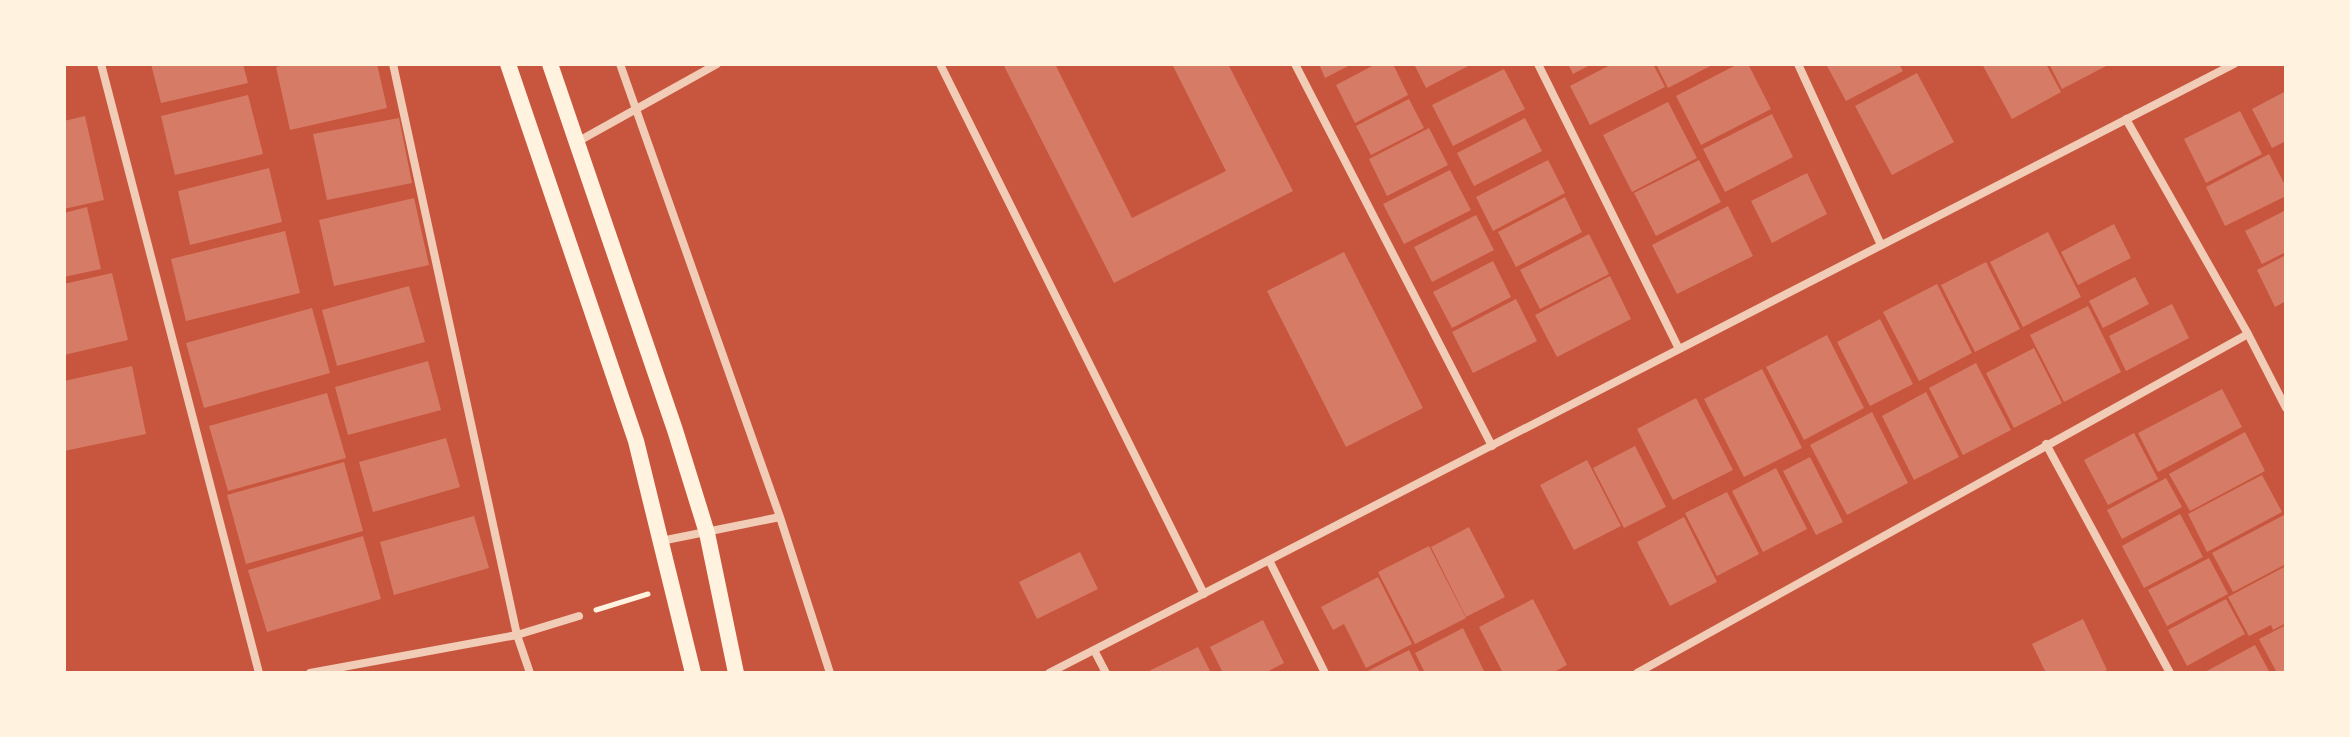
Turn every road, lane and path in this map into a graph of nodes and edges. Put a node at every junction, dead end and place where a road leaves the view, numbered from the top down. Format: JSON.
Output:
{"nodes":[{"id":1,"x":101,"y":64,"type":"edge"},
{"id":2,"x":393,"y":64,"type":"edge"},
{"id":3,"x":508,"y":64,"type":"edge"},
{"id":4,"x":550,"y":64,"type":"edge"},
{"id":5,"x":620,"y":64,"type":"edge"},
{"id":6,"x":717,"y":64,"type":"edge"},
{"id":7,"x":940,"y":64,"type":"edge"},
{"id":8,"x":1295,"y":64,"type":"edge"},
{"id":9,"x":1538,"y":64,"type":"edge"},
{"id":10,"x":1798,"y":64,"type":"edge"},
{"id":11,"x":2234,"y":64,"type":"edge"},
{"id":12,"x":637,"y":110,"type":"junction"},
{"id":13,"x":2126,"y":119,"type":"junction"},
{"id":14,"x":577,"y":142,"type":"junction"},
{"id":15,"x":1881,"y":245,"type":"junction"},
{"id":16,"x":2248,"y":334,"type":"junction"},
{"id":17,"x":1679,"y":349,"type":"junction"},
{"id":18,"x":2286,"y":408,"type":"edge"},
{"id":19,"x":2046,"y":444,"type":"junction"},
{"id":20,"x":1492,"y":446,"type":"junction"},
{"id":21,"x":780,"y":517,"type":"junction"},
{"id":22,"x":707,"y":533,"type":"junction"},
{"id":23,"x":661,"y":541,"type":"junction"},
{"id":24,"x":1269,"y":560,"type":"junction"},
{"id":25,"x":671,"y":586,"type":"junction"},
{"id":26,"x":1204,"y":594,"type":"junction"},
{"id":27,"x":579,"y":616,"type":"joint"},
{"id":28,"x":517,"y":635,"type":"junction"},
{"id":29,"x":1094,"y":650,"type":"junction"},
{"id":30,"x":259,"y":673,"type":"edge"},
{"id":31,"x":310,"y":673,"type":"edge"},
{"id":32,"x":530,"y":673,"type":"edge"},
{"id":33,"x":693,"y":673,"type":"edge"},
{"id":34,"x":736,"y":673,"type":"edge"},
{"id":35,"x":830,"y":673,"type":"edge"},
{"id":36,"x":1049,"y":673,"type":"edge"},
{"id":37,"x":1106,"y":673,"type":"edge"},
{"id":38,"x":1325,"y":673,"type":"edge"},
{"id":39,"x":1637,"y":673,"type":"edge"},
{"id":40,"x":2170,"y":673,"type":"edge"}],
"edges":[{"from":1,"to":30,"type":"street"},
{"from":2,"to":28,"type":"street"},
{"from":3,"to":23,"type":"main road"},
{"from":4,"to":14,"type":"main road"},
{"from":5,"to":12,"type":"street"},
{"from":6,"to":12,"type":"street"},
{"from":7,"to":26,"type":"street"},
{"from":8,"to":20,"type":"street"},
{"from":9,"to":17,"type":"street"},
{"from":10,"to":15,"type":"street"},
{"from":11,"to":13,"type":"street"},
{"from":12,"to":14,"type":"street"},
{"from":12,"to":21,"type":"street"},
{"from":13,"to":15,"type":"street"},
{"from":13,"to":16,"type":"street"},
{"from":14,"to":22,"type":"main road"},
{"from":15,"to":17,"type":"street"},
{"from":16,"to":18,"type":"street"},
{"from":16,"to":19,"type":"street"},
{"from":17,"to":20,"type":"street"},
{"from":19,"to":39,"type":"street"},
{"from":19,"to":40,"type":"street"},
{"from":20,"to":24,"type":"street"},
{"from":21,"to":22,"type":"street"},
{"from":21,"to":35,"type":"street"},
{"from":22,"to":23,"type":"street"},
{"from":22,"to":34,"type":"main road"},
{"from":23,"to":25,"type":"main road"},
{"from":24,"to":26,"type":"street"},
{"from":24,"to":38,"type":"street"},
{"from":25,"to":27,"type":"path"},
{"from":25,"to":33,"type":"main road"},
{"from":26,"to":29,"type":"street"},
{"from":27,"to":28,"type":"street"},
{"from":28,"to":31,"type":"street"},
{"from":28,"to":32,"type":"street"},
{"from":29,"to":36,"type":"street"},
{"from":29,"to":37,"type":"street"}]}
